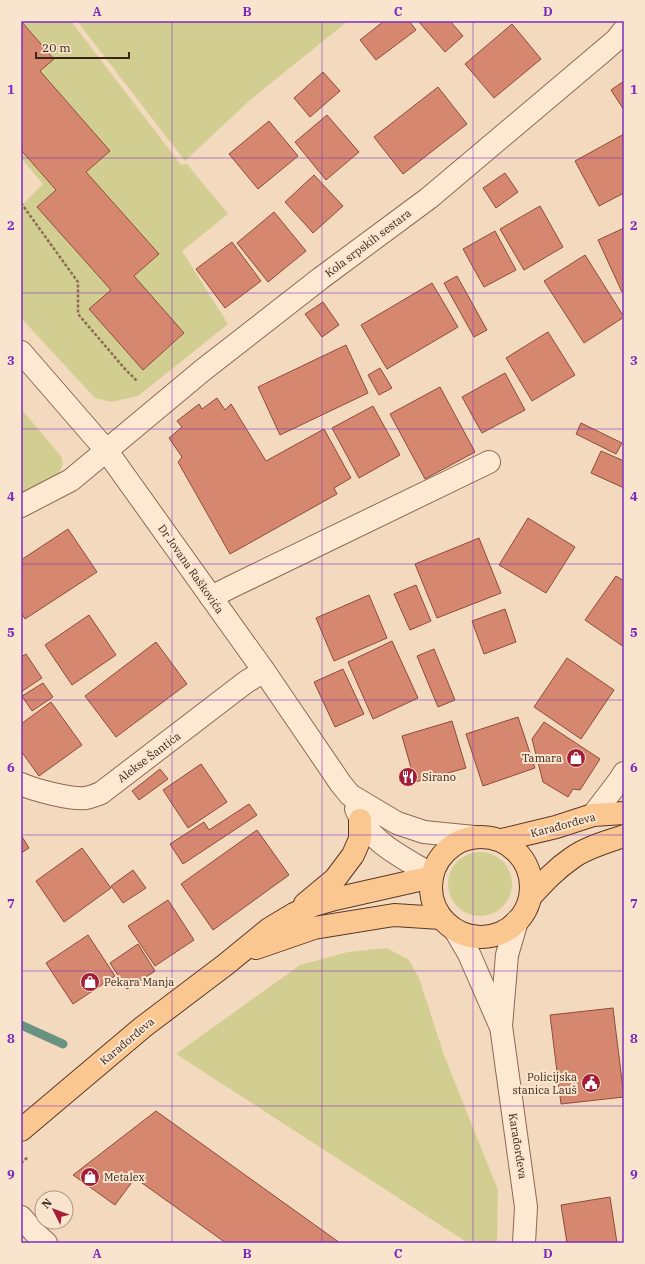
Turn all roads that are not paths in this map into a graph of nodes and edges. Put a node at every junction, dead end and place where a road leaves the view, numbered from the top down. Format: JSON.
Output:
{"nodes":[{"id":1,"x":624,"y":30,"type":"edge"},
{"id":2,"x":21,"y":352,"type":"edge"},
{"id":3,"x":106,"y":450,"type":"junction"},
{"id":4,"x":490,"y":462,"type":"dead end"},
{"id":5,"x":21,"y":506,"type":"edge"},
{"id":6,"x":211,"y":597,"type":"junction"},
{"id":7,"x":264,"y":671,"type":"junction"},
{"id":8,"x":624,"y":773,"type":"edge"},
{"id":9,"x":21,"y":784,"type":"edge"},
{"id":10,"x":350,"y":795,"type":"junction"},
{"id":11,"x":624,"y":813,"type":"edge"},
{"id":12,"x":593,"y":815,"type":"junction"},
{"id":13,"x":360,"y":820,"type":"junction"},
{"id":14,"x":624,"y":836,"type":"edge"},
{"id":15,"x":474,"y":837,"type":"junction"},
{"id":16,"x":502,"y":840,"type":"junction"},
{"id":17,"x":432,"y":876,"type":"junction"},
{"id":18,"x":531,"y":896,"type":"junction"},
{"id":19,"x":294,"y":914,"type":"junction"},
{"id":20,"x":517,"y":921,"type":"junction"},
{"id":21,"x":448,"y":924,"type":"junction"},
{"id":22,"x":236,"y":956,"type":"junction"},
{"id":23,"x":501,"y":1026,"type":"junction"},
{"id":24,"x":21,"y":1130,"type":"edge"},
{"id":25,"x":21,"y":1217,"type":"edge"},
{"id":26,"x":46,"y":1243,"type":"edge"},
{"id":27,"x":524,"y":1243,"type":"edge"}],
"edges":[{"from":1,"to":3,"type":"street","name":"Kola srpskih sestara"},
{"from":2,"to":3,"type":"street","name":"Dr Jovana Raškovića"},
{"from":3,"to":5,"type":"street"},
{"from":3,"to":6,"type":"street","name":"Dr Jovana Raškovića"},
{"from":4,"to":6,"type":"street"},
{"from":6,"to":7,"type":"street","name":"Dr Jovana Raškovića"},
{"from":7,"to":9,"type":"street","name":"Alekse Šantića"},
{"from":7,"to":10,"type":"street","name":"Dr Jovana Raškovića"},
{"from":8,"to":12,"type":"street"},
{"from":10,"to":13,"type":"street","name":"Dr Jovana Raškovića"},
{"from":10,"to":15,"type":"street","name":"Dr Jovana Raškovića"},
{"from":11,"to":12,"type":"main road","name":"Karađorđeva"},
{"from":12,"to":16,"type":"main road","name":"Karađorđeva"},
{"from":13,"to":17,"type":"street","name":"Dr Jovana Raškovića"},
{"from":13,"to":19,"type":"main road"},
{"from":14,"to":18,"type":"main road"},
{"from":15,"to":16,"type":"main road"},
{"from":15,"to":17,"type":"main road"},
{"from":16,"to":18,"type":"main road"},
{"from":17,"to":19,"type":"main road","name":"Karađorđeva"},
{"from":17,"to":21,"type":"main road"},
{"from":18,"to":20,"type":"main road"},
{"from":19,"to":22,"type":"main road","name":"Karađorđeva"},
{"from":20,"to":21,"type":"main road"},
{"from":20,"to":23,"type":"street","name":"Karađorđeva"},
{"from":21,"to":22,"type":"main road","name":"Karađorđeva"},
{"from":21,"to":23,"type":"street","name":"Karađorđeva"},
{"from":22,"to":24,"type":"main road","name":"Karađorđeva"},
{"from":23,"to":27,"type":"street","name":"Karađorđeva"},
{"from":25,"to":26,"type":"street"}]}
